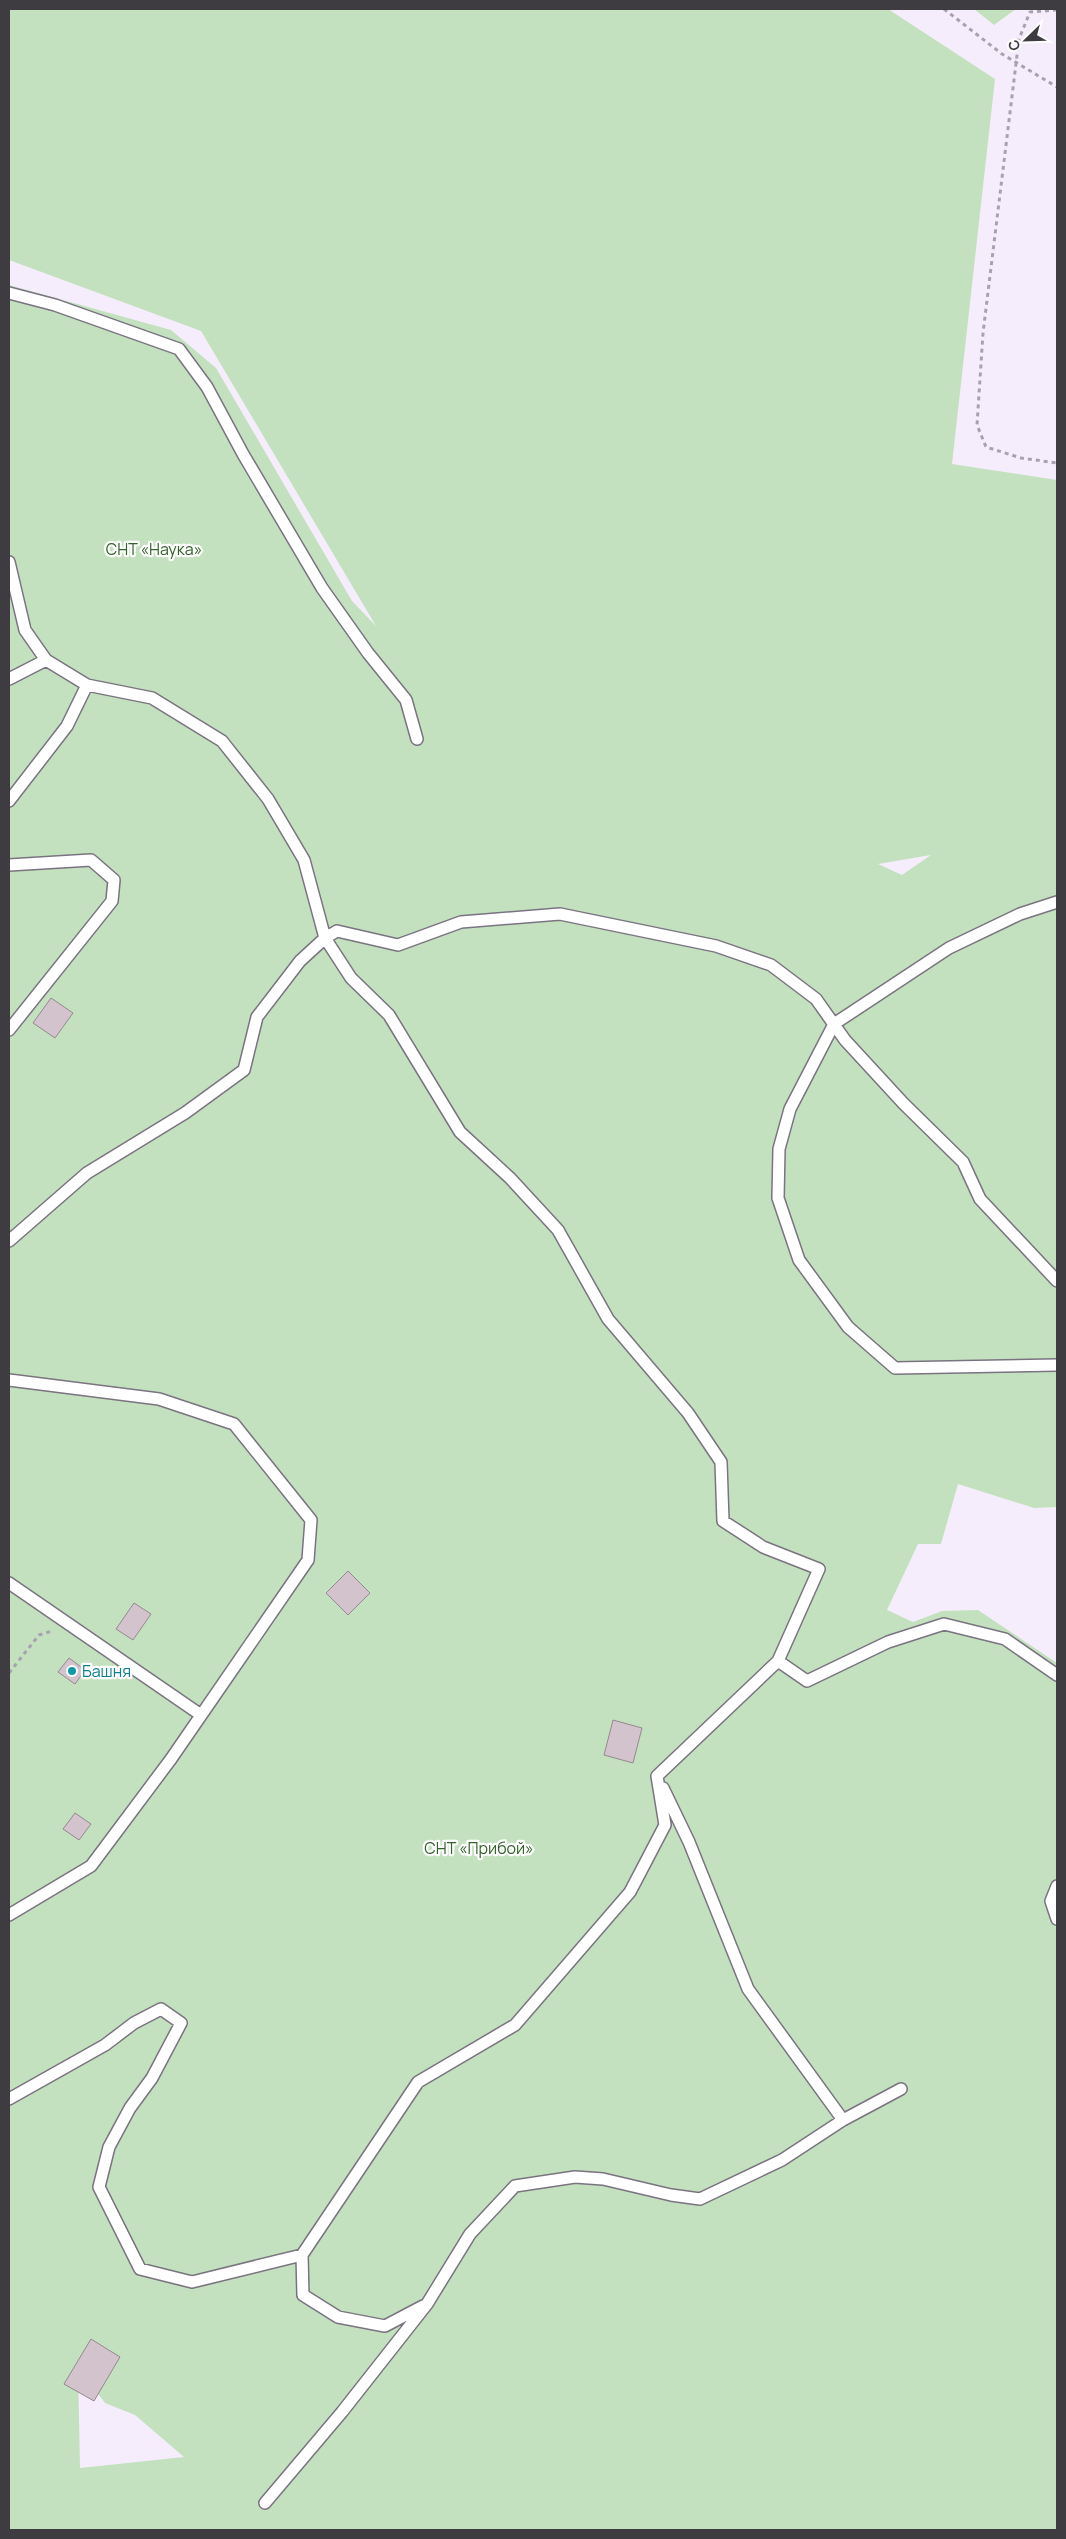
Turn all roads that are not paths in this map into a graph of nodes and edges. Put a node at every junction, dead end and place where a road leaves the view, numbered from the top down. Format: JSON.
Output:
{"nodes":[{"id":1,"x":9,"y":293,"type":"edge"},
{"id":2,"x":9,"y":562,"type":"edge"},
{"id":3,"x":46,"y":660,"type":"junction"},
{"id":4,"x":9,"y":679,"type":"edge"},
{"id":5,"x":87,"y":685,"type":"junction"},
{"id":6,"x":417,"y":738,"type":"dead end"},
{"id":7,"x":9,"y":801,"type":"edge"},
{"id":8,"x":9,"y":865,"type":"edge"},
{"id":9,"x":1057,"y":902,"type":"edge"},
{"id":10,"x":325,"y":938,"type":"junction"},
{"id":11,"x":834,"y":1024,"type":"junction"},
{"id":12,"x":9,"y":1030,"type":"edge"},
{"id":13,"x":9,"y":1241,"type":"edge"},
{"id":14,"x":1057,"y":1281,"type":"edge"},
{"id":15,"x":1057,"y":1365,"type":"edge"},
{"id":16,"x":9,"y":1380,"type":"edge"},
{"id":17,"x":9,"y":1583,"type":"edge"},
{"id":18,"x":778,"y":1661,"type":"junction"},
{"id":19,"x":1057,"y":1675,"type":"edge"},
{"id":20,"x":201,"y":1715,"type":"junction"},
{"id":21,"x":657,"y":1776,"type":"junction"},
{"id":22,"x":1057,"y":1886,"type":"edge"},
{"id":23,"x":9,"y":1915,"type":"edge"},
{"id":24,"x":1057,"y":1919,"type":"edge"},
{"id":25,"x":901,"y":2090,"type":"dead end"},
{"id":26,"x":9,"y":2099,"type":"edge"},
{"id":27,"x":843,"y":2120,"type":"junction"},
{"id":28,"x":302,"y":2254,"type":"junction"},
{"id":29,"x":427,"y":2304,"type":"junction"},
{"id":30,"x":265,"y":2503,"type":"dead end"}],
"edges":[{"from":1,"to":6,"type":"lane"},
{"from":2,"to":3,"type":"lane"},
{"from":3,"to":4,"type":"lane"},
{"from":3,"to":5,"type":"lane"},
{"from":5,"to":7,"type":"lane"},
{"from":5,"to":10,"type":"lane"},
{"from":8,"to":12,"type":"lane"},
{"from":9,"to":11,"type":"lane"},
{"from":10,"to":11,"type":"lane"},
{"from":10,"to":13,"type":"lane"},
{"from":10,"to":18,"type":"lane"},
{"from":11,"to":14,"type":"lane"},
{"from":11,"to":15,"type":"lane"},
{"from":16,"to":20,"type":"lane"},
{"from":17,"to":20,"type":"lane"},
{"from":18,"to":19,"type":"lane"},
{"from":18,"to":21,"type":"lane"},
{"from":20,"to":23,"type":"lane"},
{"from":21,"to":27,"type":"lane"},
{"from":21,"to":28,"type":"lane"},
{"from":22,"to":24,"type":"lane"},
{"from":25,"to":27,"type":"lane"},
{"from":26,"to":28,"type":"lane"},
{"from":27,"to":29,"type":"lane"},
{"from":28,"to":29,"type":"lane"},
{"from":29,"to":30,"type":"lane"}]}
